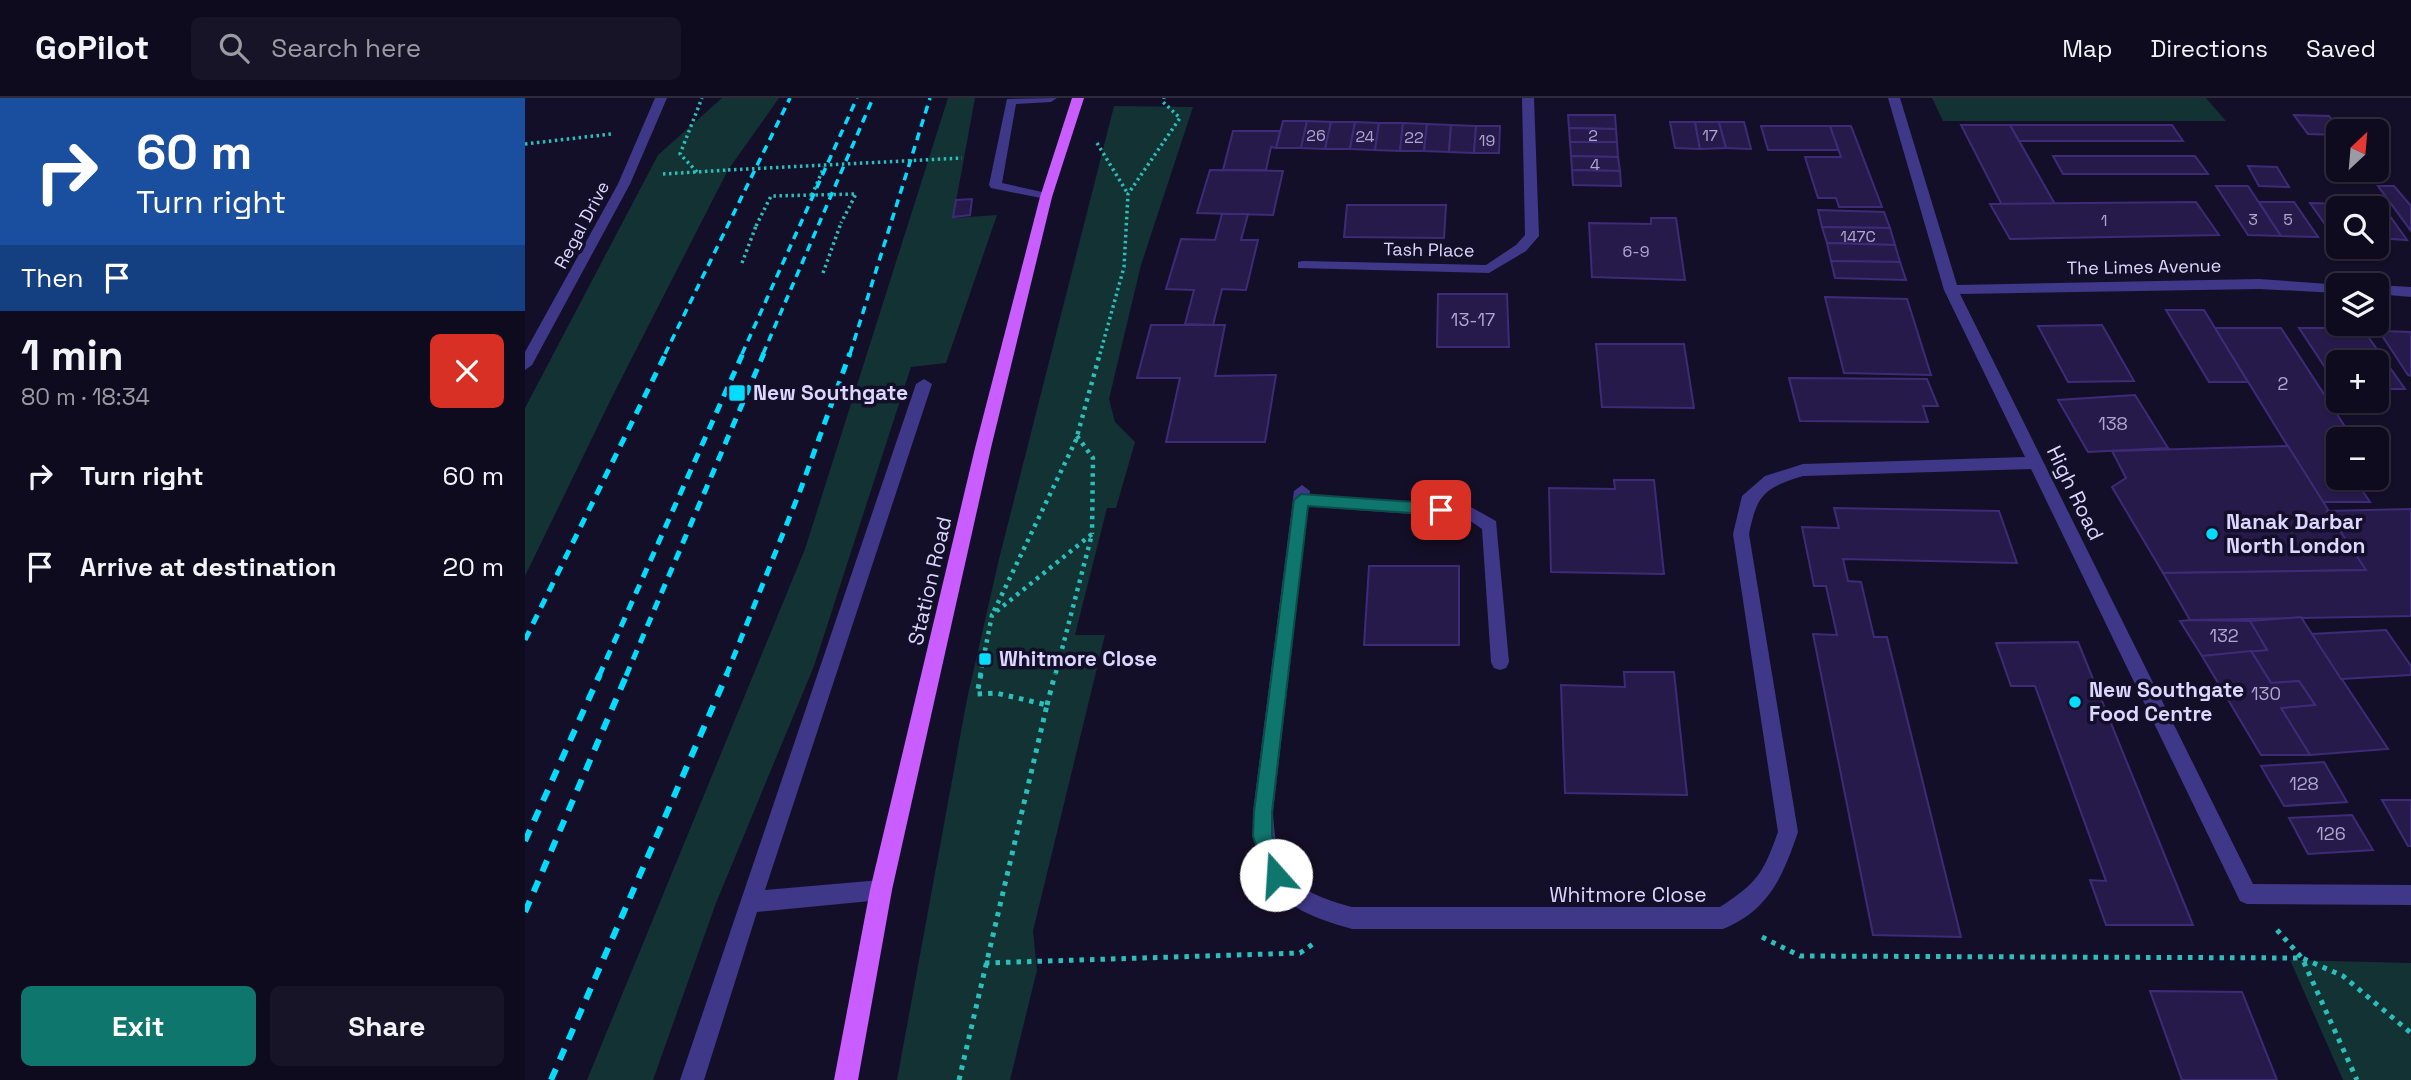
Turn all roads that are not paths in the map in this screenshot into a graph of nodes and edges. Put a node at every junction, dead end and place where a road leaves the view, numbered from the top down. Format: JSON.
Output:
{"nodes":[{"id":1,"x":661,"y":98,"type":"edge"},
{"id":2,"x":1051,"y":98,"type":"edge"},
{"id":3,"x":1078,"y":98,"type":"edge"},
{"id":4,"x":1528,"y":98,"type":"edge"},
{"id":5,"x":1894,"y":98,"type":"edge"},
{"id":6,"x":1046,"y":197,"type":"junction"},
{"id":7,"x":1303,"y":265,"type":"dead end"},
{"id":8,"x":2326,"y":287,"type":"edge"},
{"id":9,"x":1951,"y":290,"type":"junction"},
{"id":10,"x":2389,"y":291,"type":"edge"},
{"id":11,"x":2411,"y":292,"type":"edge"},
{"id":12,"x":525,"y":365,"type":"edge"},
{"id":13,"x":924,"y":384,"type":"dead end"},
{"id":14,"x":2035,"y":463,"type":"junction"},
{"id":15,"x":1500,"y":662,"type":"dead end"},
{"id":16,"x":881,"y":890,"type":"junction"},
{"id":17,"x":2411,"y":895,"type":"edge"},
{"id":18,"x":750,"y":902,"type":"junction"},
{"id":19,"x":692,"y":1080,"type":"edge"},
{"id":20,"x":846,"y":1080,"type":"edge"}],
"edges":[{"from":1,"to":12,"type":"street","name":"Regal Drive"},
{"from":2,"to":6,"type":"street"},
{"from":3,"to":6,"type":"main road","name":"Station Road"},
{"from":4,"to":7,"type":"street","name":"Tash Place"},
{"from":5,"to":9,"type":"street","name":"High Road"},
{"from":6,"to":16,"type":"main road","name":"Station Road"},
{"from":8,"to":9,"type":"street","name":"The Limes Avenue"},
{"from":9,"to":14,"type":"street","name":"High Road"},
{"from":10,"to":11,"type":"street"},
{"from":13,"to":18,"type":"street"},
{"from":14,"to":15,"type":"street","name":"Whitmore Close"},
{"from":14,"to":17,"type":"street","name":"High Road"},
{"from":16,"to":18,"type":"street"},
{"from":16,"to":20,"type":"main road","name":"Station Road"},
{"from":18,"to":19,"type":"street"}]}
